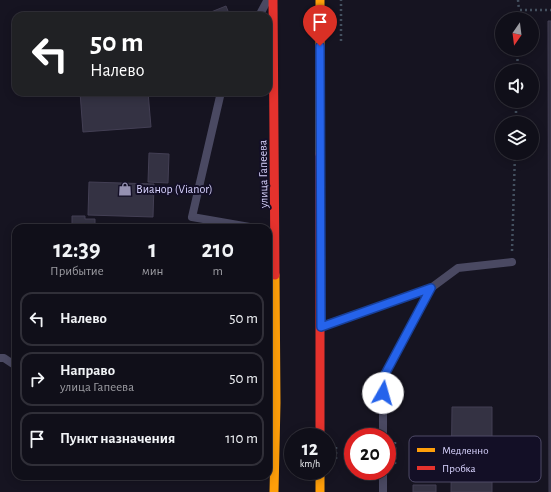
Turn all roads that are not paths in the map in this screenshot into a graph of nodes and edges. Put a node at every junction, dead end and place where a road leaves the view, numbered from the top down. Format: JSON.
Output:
{"nodes":[{"id":1,"x":268,"y":0,"type":"edge"},
{"id":2,"x":273,"y":0,"type":"edge"},
{"id":3,"x":320,"y":0,"type":"edge"},
{"id":4,"x":260,"y":12,"type":"edge"},
{"id":5,"x":220,"y":96,"type":"edge"},
{"id":6,"x":233,"y":224,"type":"edge"},
{"id":7,"x":272,"y":231,"type":"edge"},
{"id":8,"x":512,"y":262,"type":"road end"},
{"id":9,"x":431,"y":288,"type":"junction"},
{"id":10,"x":321,"y":327,"type":"junction"},
{"id":11,"x":0,"y":358,"type":"edge"},
{"id":12,"x":12,"y":363,"type":"edge"},
{"id":13,"x":272,"y":403,"type":"edge"},
{"id":14,"x":320,"y":428,"type":"edge"},
{"id":15,"x":383,"y":428,"type":"edge"},
{"id":16,"x":320,"y":480,"type":"edge"},
{"id":17,"x":383,"y":480,"type":"edge"},
{"id":18,"x":274,"y":492,"type":"edge"},
{"id":19,"x":320,"y":492,"type":"edge"},
{"id":20,"x":383,"y":492,"type":"edge"}],
"edges":[{"from":1,"to":4,"type":"lane"},
{"from":2,"to":7,"type":"highway","name":"улица Гапеева"},
{"from":3,"to":10,"type":"highway"},
{"from":5,"to":6,"type":"lane"},
{"from":7,"to":13,"type":"highway","name":"улица Гапеева"},
{"from":8,"to":9,"type":"lane"},
{"from":9,"to":10,"type":"lane"},
{"from":9,"to":15,"type":"lane"},
{"from":10,"to":14,"type":"highway"},
{"from":11,"to":12,"type":"lane"},
{"from":13,"to":18,"type":"highway","name":"улица Гапеева"},
{"from":16,"to":19,"type":"highway"},
{"from":17,"to":20,"type":"lane"}]}
